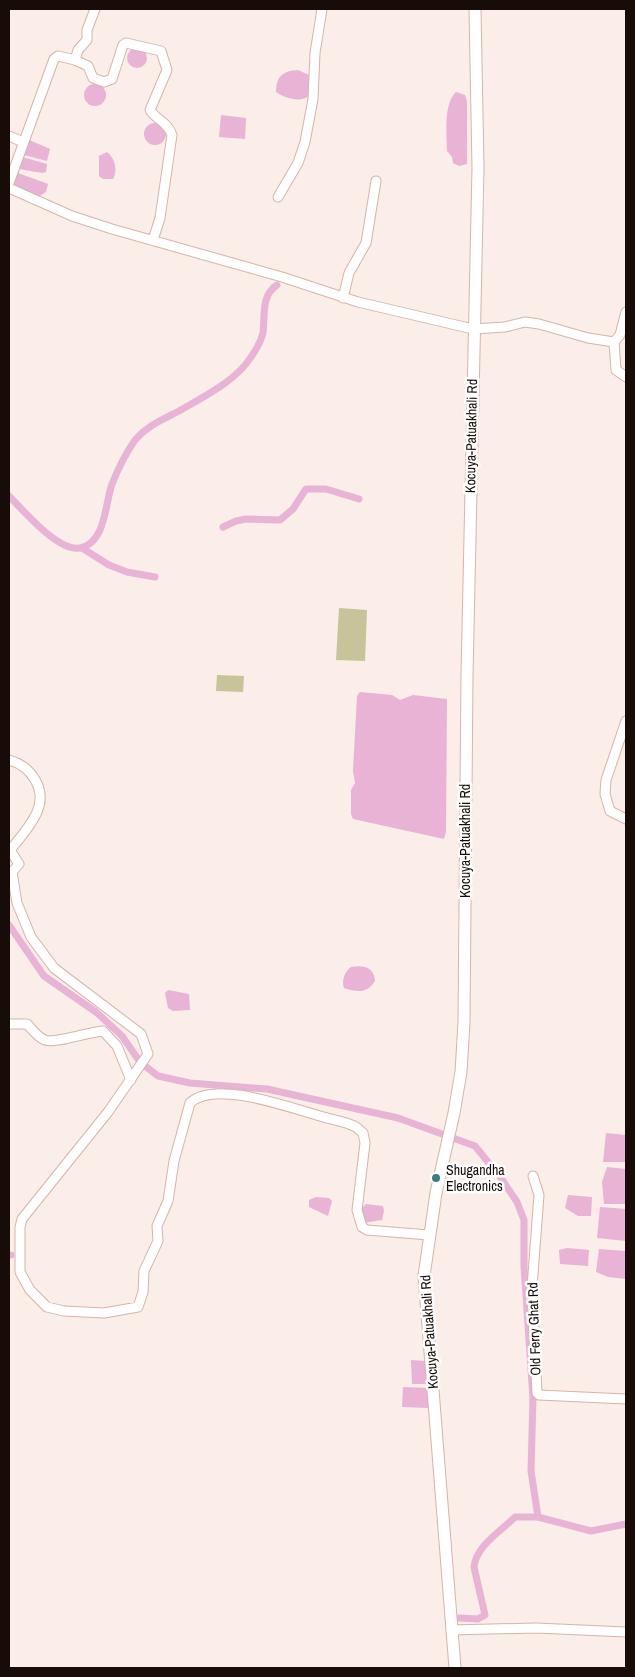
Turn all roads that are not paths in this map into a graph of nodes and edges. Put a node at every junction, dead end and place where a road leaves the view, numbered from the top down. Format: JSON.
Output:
{"nodes":[{"id":1,"x":95,"y":9,"type":"edge"},
{"id":2,"x":322,"y":9,"type":"edge"},
{"id":3,"x":475,"y":9,"type":"edge"},
{"id":4,"x":75,"y":60,"type":"junction"},
{"id":5,"x":9,"y":136,"type":"edge"},
{"id":6,"x":23,"y":142,"type":"junction"},
{"id":7,"x":376,"y":181,"type":"dead end"},
{"id":8,"x":9,"y":183,"type":"edge"},
{"id":9,"x":9,"y":188,"type":"edge"},
{"id":10,"x":278,"y":197,"type":"dead end"},
{"id":11,"x":154,"y":240,"type":"junction"},
{"id":12,"x":343,"y":298,"type":"junction"},
{"id":13,"x":626,"y":312,"type":"edge"},
{"id":14,"x":473,"y":328,"type":"junction"},
{"id":15,"x":614,"y":342,"type":"junction"},
{"id":16,"x":626,"y":377,"type":"edge"},
{"id":17,"x":626,"y":722,"type":"edge"},
{"id":18,"x":9,"y":760,"type":"edge"},
{"id":19,"x":626,"y":819,"type":"edge"},
{"id":20,"x":9,"y":1024,"type":"edge"},
{"id":21,"x":133,"y":1077,"type":"junction"},
{"id":22,"x":533,"y":1176,"type":"dead end"},
{"id":23,"x":429,"y":1235,"type":"junction"},
{"id":24,"x":626,"y":1399,"type":"edge"},
{"id":25,"x":451,"y":1630,"type":"junction"},
{"id":26,"x":626,"y":1632,"type":"edge"},
{"id":27,"x":455,"y":1668,"type":"edge"}],
"edges":[{"from":1,"to":4,"type":"street"},
{"from":2,"to":10,"type":"street"},
{"from":3,"to":14,"type":"main road","name":"Kocuya-Patuakhali Rd"},
{"from":4,"to":6,"type":"street"},
{"from":4,"to":11,"type":"street"},
{"from":5,"to":6,"type":"street"},
{"from":6,"to":8,"type":"street"},
{"from":7,"to":12,"type":"street"},
{"from":9,"to":11,"type":"street"},
{"from":11,"to":12,"type":"street"},
{"from":12,"to":14,"type":"street"},
{"from":13,"to":15,"type":"street"},
{"from":14,"to":15,"type":"street"},
{"from":14,"to":23,"type":"main road","name":"Kocuya-Patuakhali Rd"},
{"from":15,"to":16,"type":"street"},
{"from":17,"to":19,"type":"street"},
{"from":18,"to":21,"type":"street"},
{"from":20,"to":21,"type":"street"},
{"from":21,"to":23,"type":"street"},
{"from":22,"to":24,"type":"street","name":"Old Ferry Ghat Rd"},
{"from":23,"to":25,"type":"main road","name":"Kocuya-Patuakhali Rd"},
{"from":25,"to":26,"type":"street"},
{"from":25,"to":27,"type":"main road","name":"Kocuya-Patuakhali Rd"}]}
